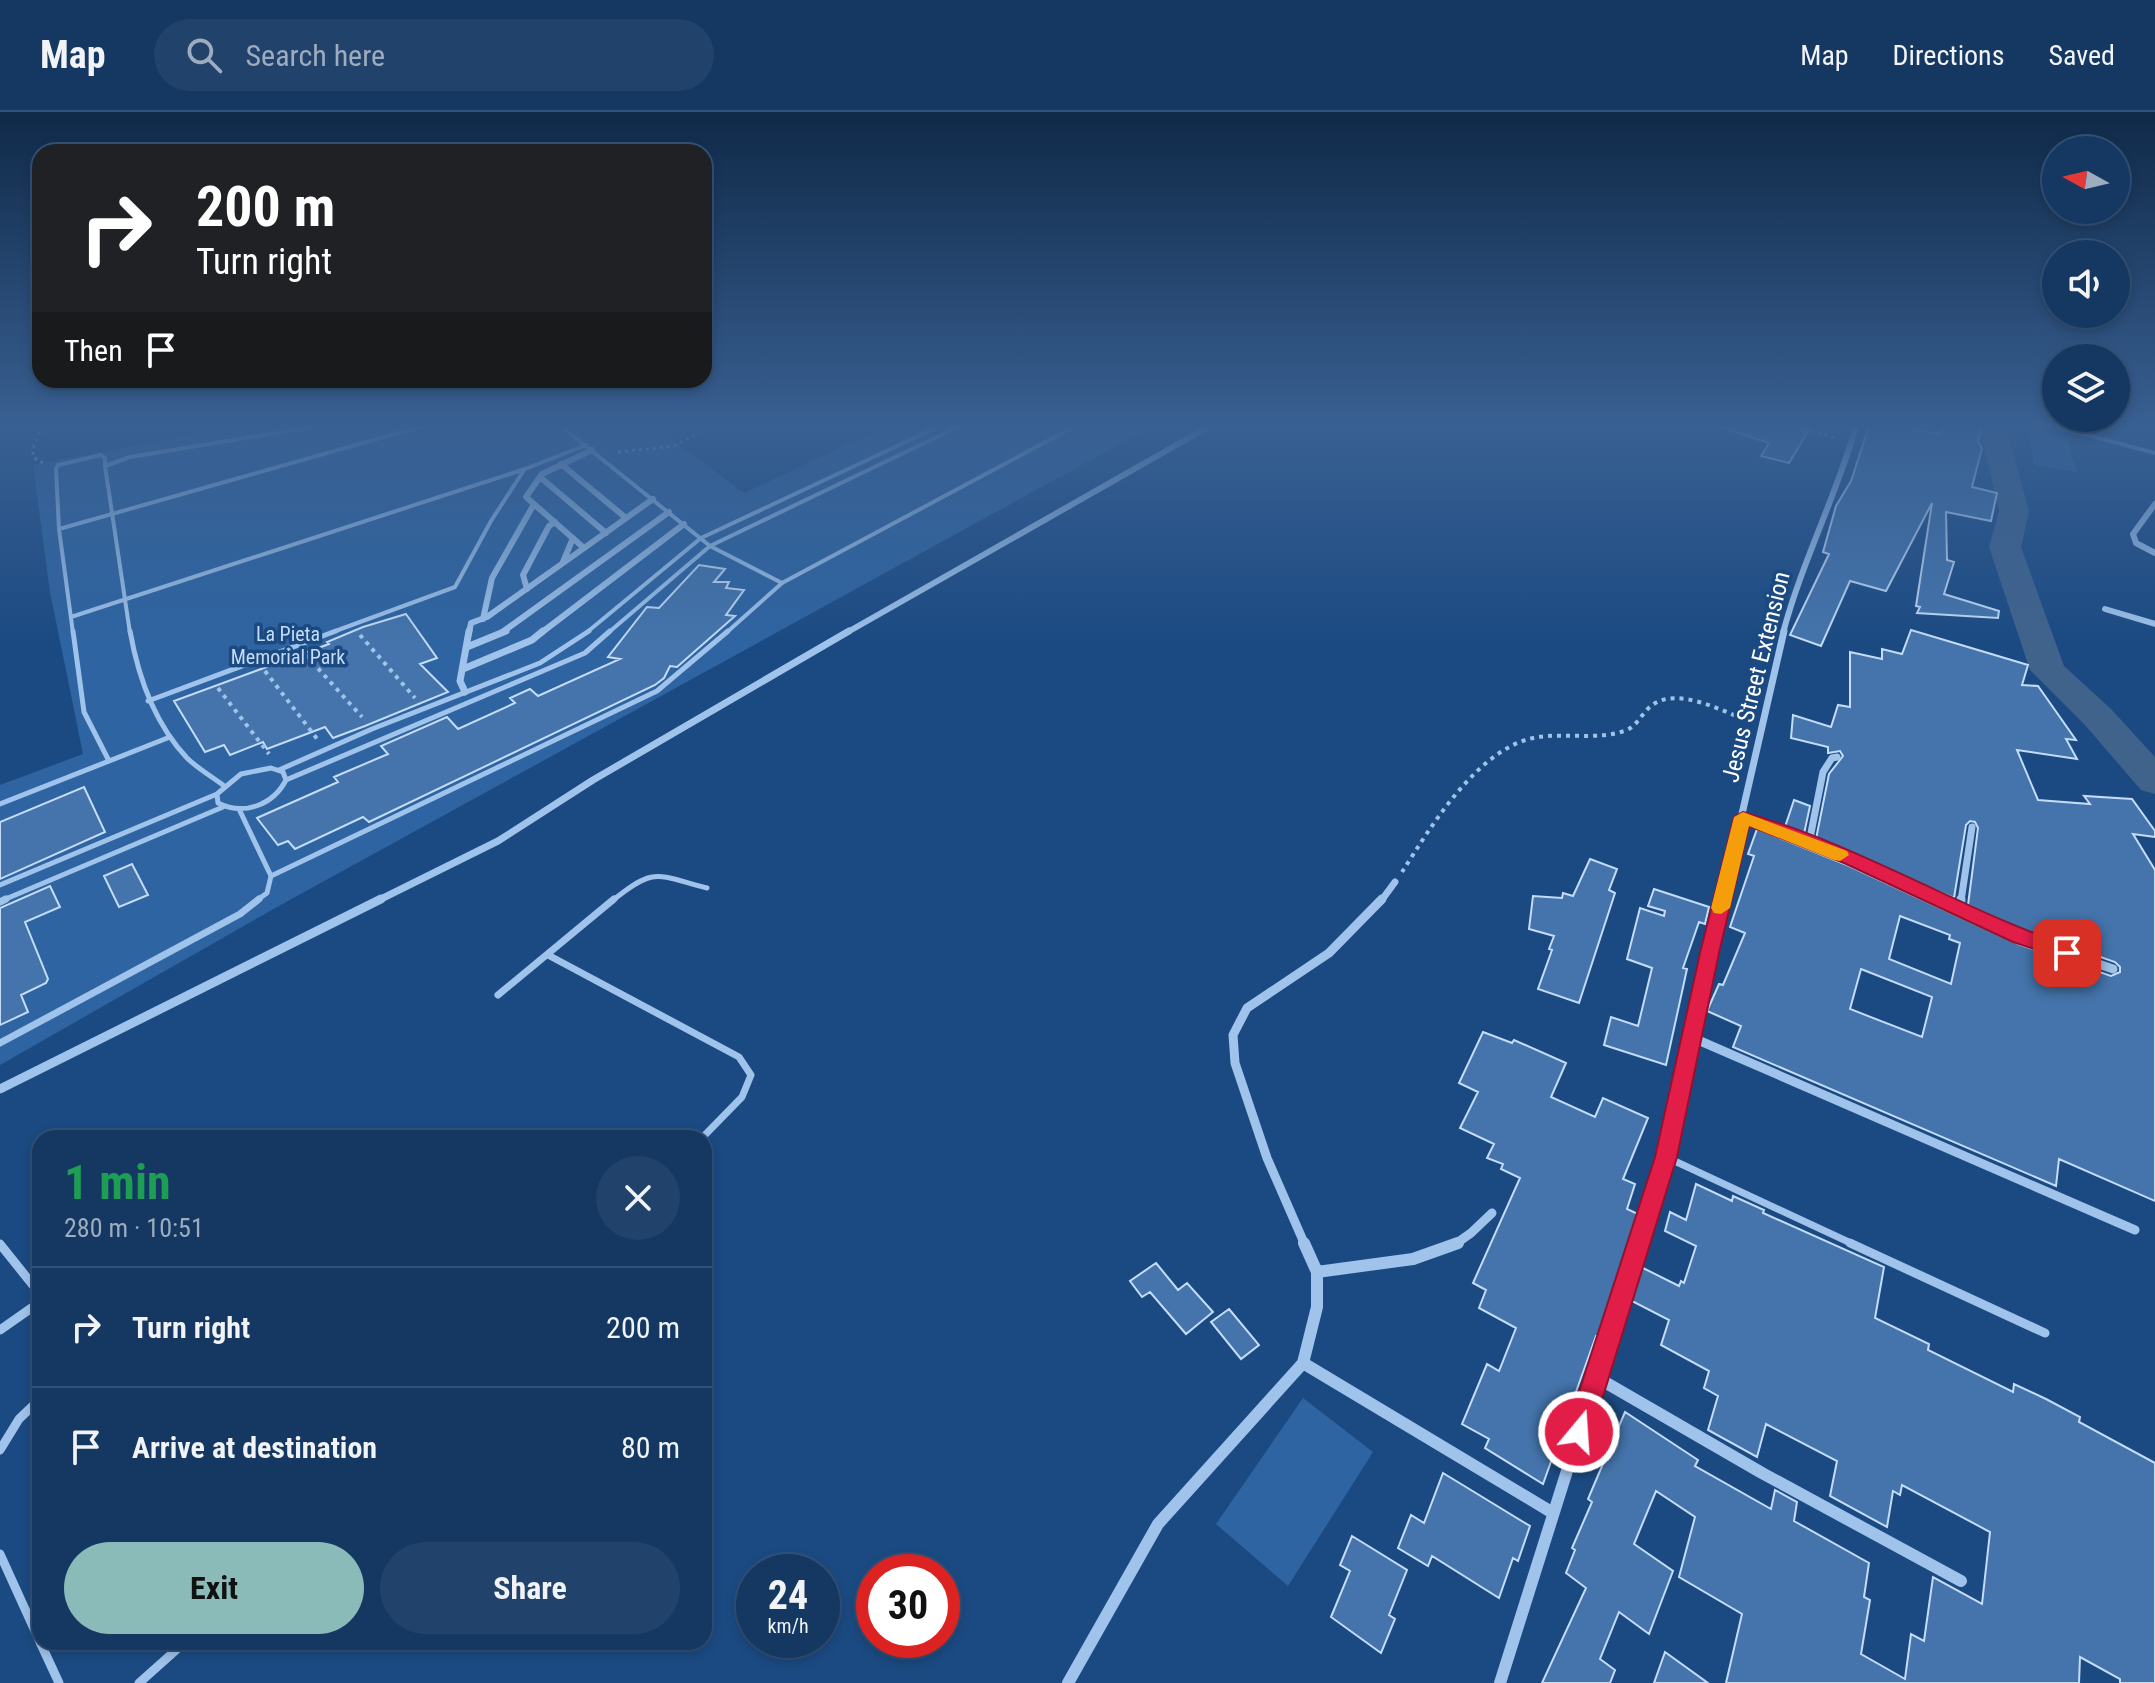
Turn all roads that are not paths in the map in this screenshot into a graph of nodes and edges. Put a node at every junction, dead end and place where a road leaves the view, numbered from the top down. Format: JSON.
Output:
{"nodes":[{"id":1,"x":58,"y":496,"type":"edge"},
{"id":2,"x":110,"y":496,"type":"edge"},
{"id":3,"x":182,"y":496,"type":"edge"},
{"id":4,"x":443,"y":496,"type":"edge"},
{"id":5,"x":507,"y":496,"type":"edge"},
{"id":6,"x":526,"y":496,"type":"edge"},
{"id":7,"x":563,"y":496,"type":"edge"},
{"id":8,"x":600,"y":496,"type":"edge"},
{"id":9,"x":650,"y":496,"type":"edge"},
{"id":10,"x":790,"y":496,"type":"edge"},
{"id":11,"x":813,"y":496,"type":"edge"},
{"id":12,"x":944,"y":496,"type":"edge"},
{"id":13,"x":1085,"y":496,"type":"edge"},
{"id":14,"x":1833,"y":496,"type":"edge"},
{"id":15,"x":653,"y":499,"type":"junction"},
{"id":16,"x":534,"y":504,"type":"junction"},
{"id":17,"x":2155,"y":504,"type":"edge"},
{"id":18,"x":669,"y":512,"type":"junction"},
{"id":19,"x":114,"y":516,"type":"junction"},
{"id":20,"x":626,"y":518,"type":"junction"},
{"id":21,"x":555,"y":522,"type":"junction"},
{"id":22,"x":684,"y":524,"type":"junction"},
{"id":23,"x":59,"y":529,"type":"junction"},
{"id":24,"x":606,"y":533,"type":"junction"},
{"id":25,"x":573,"y":538,"type":"junction"},
{"id":26,"x":701,"y":538,"type":"junction"},
{"id":27,"x":710,"y":546,"type":"junction"},
{"id":28,"x":584,"y":548,"type":"junction"},
{"id":29,"x":2155,"y":553,"type":"edge"},
{"id":30,"x":563,"y":563,"type":"junction"},
{"id":31,"x":782,"y":583,"type":"junction"},
{"id":32,"x":527,"y":589,"type":"junction"},
{"id":33,"x":124,"y":602,"type":"junction"},
{"id":34,"x":2105,"y":609,"type":"dead end"},
{"id":35,"x":71,"y":617,"type":"junction"},
{"id":36,"x":483,"y":619,"type":"junction"},
{"id":37,"x":2155,"y":624,"type":"edge"},
{"id":38,"x":467,"y":647,"type":"junction"},
{"id":39,"x":568,"y":647,"type":"junction"},
{"id":40,"x":585,"y":653,"type":"junction"},
{"id":41,"x":463,"y":669,"type":"junction"},
{"id":42,"x":465,"y":692,"type":"junction"},
{"id":43,"x":148,"y":701,"type":"junction"},
{"id":44,"x":170,"y":737,"type":"junction"},
{"id":45,"x":1837,"y":757,"type":"dead end"},
{"id":46,"x":109,"y":761,"type":"junction"},
{"id":47,"x":280,"y":769,"type":"junction"},
{"id":48,"x":286,"y":780,"type":"junction"},
{"id":49,"x":223,"y":785,"type":"junction"},
{"id":50,"x":217,"y":794,"type":"junction"},
{"id":51,"x":0,"y":804,"type":"edge"},
{"id":52,"x":223,"y":807,"type":"junction"},
{"id":53,"x":239,"y":809,"type":"junction"},
{"id":54,"x":1743,"y":817,"type":"junction"},
{"id":55,"x":1972,"y":827,"type":"dead end"},
{"id":56,"x":1809,"y":843,"type":"junction"},
{"id":57,"x":271,"y":876,"type":"junction"},
{"id":58,"x":1395,"y":882,"type":"road end"},
{"id":59,"x":0,"y":885,"type":"edge"},
{"id":60,"x":707,"y":888,"type":"dead end"},
{"id":61,"x":0,"y":902,"type":"edge"},
{"id":62,"x":1960,"y":909,"type":"junction"},
{"id":63,"x":548,"y":955,"type":"junction"},
{"id":64,"x":2113,"y":969,"type":"dead end"},
{"id":65,"x":498,"y":995,"type":"dead end"},
{"id":66,"x":1691,"y":1037,"type":"junction"},
{"id":67,"x":0,"y":1043,"type":"edge"},
{"id":68,"x":0,"y":1089,"type":"edge"},
{"id":69,"x":710,"y":1130,"type":"edge"},
{"id":70,"x":1666,"y":1157,"type":"junction"},
{"id":71,"x":1492,"y":1213,"type":"dead end"},
{"id":72,"x":2135,"y":1230,"type":"dead end"},
{"id":73,"x":0,"y":1244,"type":"edge"},
{"id":74,"x":1317,"y":1272,"type":"junction"},
{"id":75,"x":32,"y":1284,"type":"edge"},
{"id":76,"x":32,"y":1308,"type":"edge"},
{"id":77,"x":0,"y":1330,"type":"edge"},
{"id":78,"x":2045,"y":1333,"type":"dead end"},
{"id":79,"x":1303,"y":1363,"type":"junction"},
{"id":80,"x":1596,"y":1377,"type":"junction"},
{"id":81,"x":32,"y":1407,"type":"edge"},
{"id":82,"x":0,"y":1450,"type":"edge"},
{"id":83,"x":1553,"y":1513,"type":"junction"},
{"id":84,"x":0,"y":1554,"type":"edge"},
{"id":85,"x":1961,"y":1581,"type":"dead end"},
{"id":86,"x":32,"y":1624,"type":"edge"},
{"id":87,"x":44,"y":1650,"type":"edge"},
{"id":88,"x":176,"y":1650,"type":"edge"},
{"id":89,"x":59,"y":1683,"type":"edge"},
{"id":90,"x":139,"y":1683,"type":"edge"},
{"id":91,"x":1068,"y":1683,"type":"edge"},
{"id":92,"x":1500,"y":1683,"type":"edge"}],
"edges":[{"from":1,"to":23,"type":"lane"},
{"from":2,"to":19,"type":"lane"},
{"from":3,"to":19,"type":"lane"},
{"from":4,"to":33,"type":"lane"},
{"from":5,"to":43,"type":"lane"},
{"from":6,"to":16,"type":"street"},
{"from":7,"to":24,"type":"street"},
{"from":8,"to":20,"type":"street"},
{"from":9,"to":15,"type":"lane"},
{"from":10,"to":26,"type":"lane"},
{"from":11,"to":27,"type":"lane"},
{"from":12,"to":31,"type":"lane"},
{"from":13,"to":68,"type":"street"},
{"from":14,"to":54,"type":"street","name":"Jesus Street Extension"},
{"from":15,"to":18,"type":"lane"},
{"from":15,"to":20,"type":"street"},
{"from":16,"to":21,"type":"street"},
{"from":16,"to":36,"type":"street"},
{"from":17,"to":29,"type":"street"},
{"from":18,"to":22,"type":"lane"},
{"from":18,"to":38,"type":"street"},
{"from":19,"to":23,"type":"lane"},
{"from":19,"to":33,"type":"lane"},
{"from":20,"to":24,"type":"street"},
{"from":21,"to":25,"type":"street"},
{"from":21,"to":32,"type":"street"},
{"from":22,"to":26,"type":"lane"},
{"from":22,"to":41,"type":"street"},
{"from":23,"to":35,"type":"lane"},
{"from":24,"to":28,"type":"street"},
{"from":25,"to":28,"type":"street"},
{"from":25,"to":30,"type":"street"},
{"from":26,"to":27,"type":"lane"},
{"from":26,"to":39,"type":"lane"},
{"from":27,"to":31,"type":"lane"},
{"from":27,"to":40,"type":"lane"},
{"from":28,"to":30,"type":"street"},
{"from":30,"to":32,"type":"street"},
{"from":31,"to":57,"type":"lane"},
{"from":32,"to":36,"type":"street"},
{"from":33,"to":35,"type":"lane"},
{"from":33,"to":43,"type":"lane"},
{"from":34,"to":37,"type":"street"},
{"from":35,"to":46,"type":"lane"},
{"from":36,"to":38,"type":"street"},
{"from":38,"to":41,"type":"street"},
{"from":39,"to":40,"type":"lane"},
{"from":39,"to":42,"type":"lane"},
{"from":40,"to":48,"type":"lane"},
{"from":41,"to":42,"type":"street"},
{"from":42,"to":47,"type":"lane"},
{"from":43,"to":44,"type":"lane"},
{"from":44,"to":46,"type":"lane"},
{"from":44,"to":49,"type":"lane"},
{"from":45,"to":56,"type":"street"},
{"from":46,"to":51,"type":"lane"},
{"from":47,"to":48,"type":"lane"},
{"from":47,"to":49,"type":"lane"},
{"from":48,"to":53,"type":"lane"},
{"from":49,"to":50,"type":"lane"},
{"from":50,"to":52,"type":"lane"},
{"from":50,"to":59,"type":"lane"},
{"from":52,"to":53,"type":"lane"},
{"from":52,"to":61,"type":"lane"},
{"from":53,"to":57,"type":"lane"},
{"from":54,"to":56,"type":"street"},
{"from":54,"to":66,"type":"street","name":"Jesus Street Extension"},
{"from":55,"to":62,"type":"street"},
{"from":56,"to":62,"type":"street"},
{"from":57,"to":67,"type":"lane"},
{"from":58,"to":74,"type":"street"},
{"from":60,"to":63,"type":"lane"},
{"from":62,"to":64,"type":"street"},
{"from":63,"to":65,"type":"lane"},
{"from":63,"to":69,"type":"lane"},
{"from":66,"to":70,"type":"street","name":"Jesus Street Extension"},
{"from":66,"to":72,"type":"street"},
{"from":70,"to":78,"type":"lane"},
{"from":70,"to":80,"type":"street","name":"Jesus Street Extension"},
{"from":71,"to":74,"type":"street"},
{"from":73,"to":75,"type":"lane"},
{"from":74,"to":79,"type":"street"},
{"from":76,"to":77,"type":"lane"},
{"from":79,"to":83,"type":"street"},
{"from":79,"to":91,"type":"street"},
{"from":80,"to":83,"type":"street","name":"Jesus Street Extension"},
{"from":80,"to":85,"type":"street"},
{"from":81,"to":82,"type":"lane"},
{"from":83,"to":92,"type":"street","name":"Jesus Street Extension"},
{"from":84,"to":86,"type":"lane"},
{"from":87,"to":89,"type":"lane"},
{"from":88,"to":90,"type":"lane"}]}
